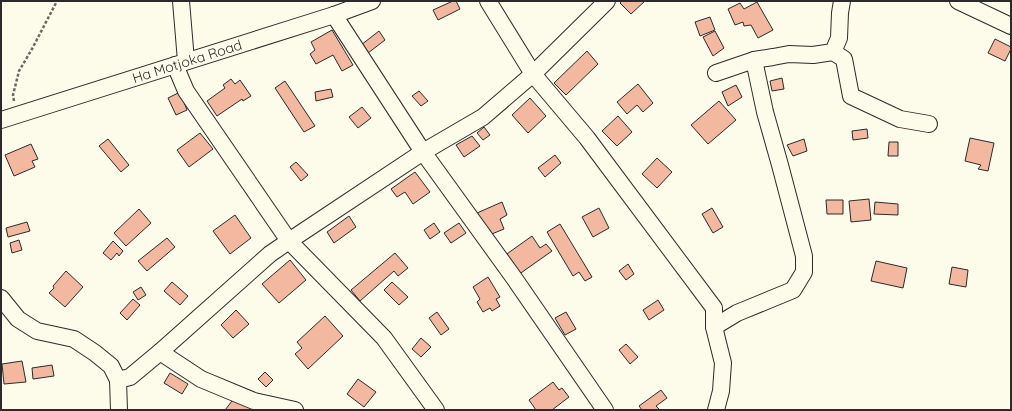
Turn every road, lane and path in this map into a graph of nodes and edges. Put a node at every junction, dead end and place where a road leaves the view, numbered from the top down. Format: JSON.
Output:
{"nodes":[{"id":1,"x":57,"y":1,"type":"edge"},
{"id":2,"x":181,"y":1,"type":"edge"},
{"id":3,"x":372,"y":1,"type":"edge"},
{"id":4,"x":488,"y":1,"type":"edge"},
{"id":5,"x":607,"y":1,"type":"edge"},
{"id":6,"x":842,"y":1,"type":"edge"},
{"id":7,"x":958,"y":1,"type":"edge"},
{"id":8,"x":334,"y":15,"type":"junction"},
{"id":9,"x":1011,"y":26,"type":"edge"},
{"id":10,"x":833,"y":52,"type":"junction"},
{"id":11,"x":754,"y":60,"type":"junction"},
{"id":12,"x":181,"y":63,"type":"junction"},
{"id":13,"x":716,"y":73,"type":"dead end"},
{"id":14,"x":533,"y":74,"type":"junction"},
{"id":15,"x":16,"y":116,"type":"junction"},
{"id":16,"x":1,"y":120,"type":"edge"},
{"id":17,"x":929,"y":124,"type":"dead end"},
{"id":18,"x":423,"y":152,"type":"junction"},
{"id":19,"x":289,"y":241,"type":"junction"},
{"id":20,"x":1,"y":298,"type":"edge"},
{"id":21,"x":714,"y":327,"type":"junction"},
{"id":22,"x":160,"y":352,"type":"junction"},
{"id":23,"x":118,"y":380,"type":"junction"},
{"id":24,"x":119,"y":410,"type":"edge"},
{"id":25,"x":295,"y":410,"type":"edge"},
{"id":26,"x":436,"y":410,"type":"edge"},
{"id":27,"x":605,"y":410,"type":"edge"},
{"id":28,"x":716,"y":410,"type":"edge"}],
"edges":[{"from":1,"to":15,"type":"path"},
{"from":2,"to":12,"type":"street"},
{"from":3,"to":8,"type":"street","name":"Ha Motjoka Road"},
{"from":4,"to":14,"type":"street"},
{"from":5,"to":14,"type":"street"},
{"from":6,"to":10,"type":"street"},
{"from":7,"to":9,"type":"street"},
{"from":8,"to":12,"type":"street","name":"Ha Motjoka Road"},
{"from":8,"to":18,"type":"street"},
{"from":10,"to":11,"type":"street"},
{"from":10,"to":17,"type":"street"},
{"from":11,"to":13,"type":"street"},
{"from":11,"to":21,"type":"street"},
{"from":12,"to":15,"type":"street","name":"Ha Motjoka Road"},
{"from":12,"to":19,"type":"street"},
{"from":14,"to":18,"type":"street"},
{"from":14,"to":21,"type":"street"},
{"from":15,"to":16,"type":"street","name":"Ha Motjoka Road"},
{"from":18,"to":19,"type":"street"},
{"from":18,"to":27,"type":"street"},
{"from":19,"to":22,"type":"street"},
{"from":19,"to":26,"type":"street"},
{"from":20,"to":23,"type":"street"},
{"from":21,"to":28,"type":"street"},
{"from":22,"to":23,"type":"street"},
{"from":22,"to":25,"type":"street"},
{"from":23,"to":24,"type":"street"}]}
